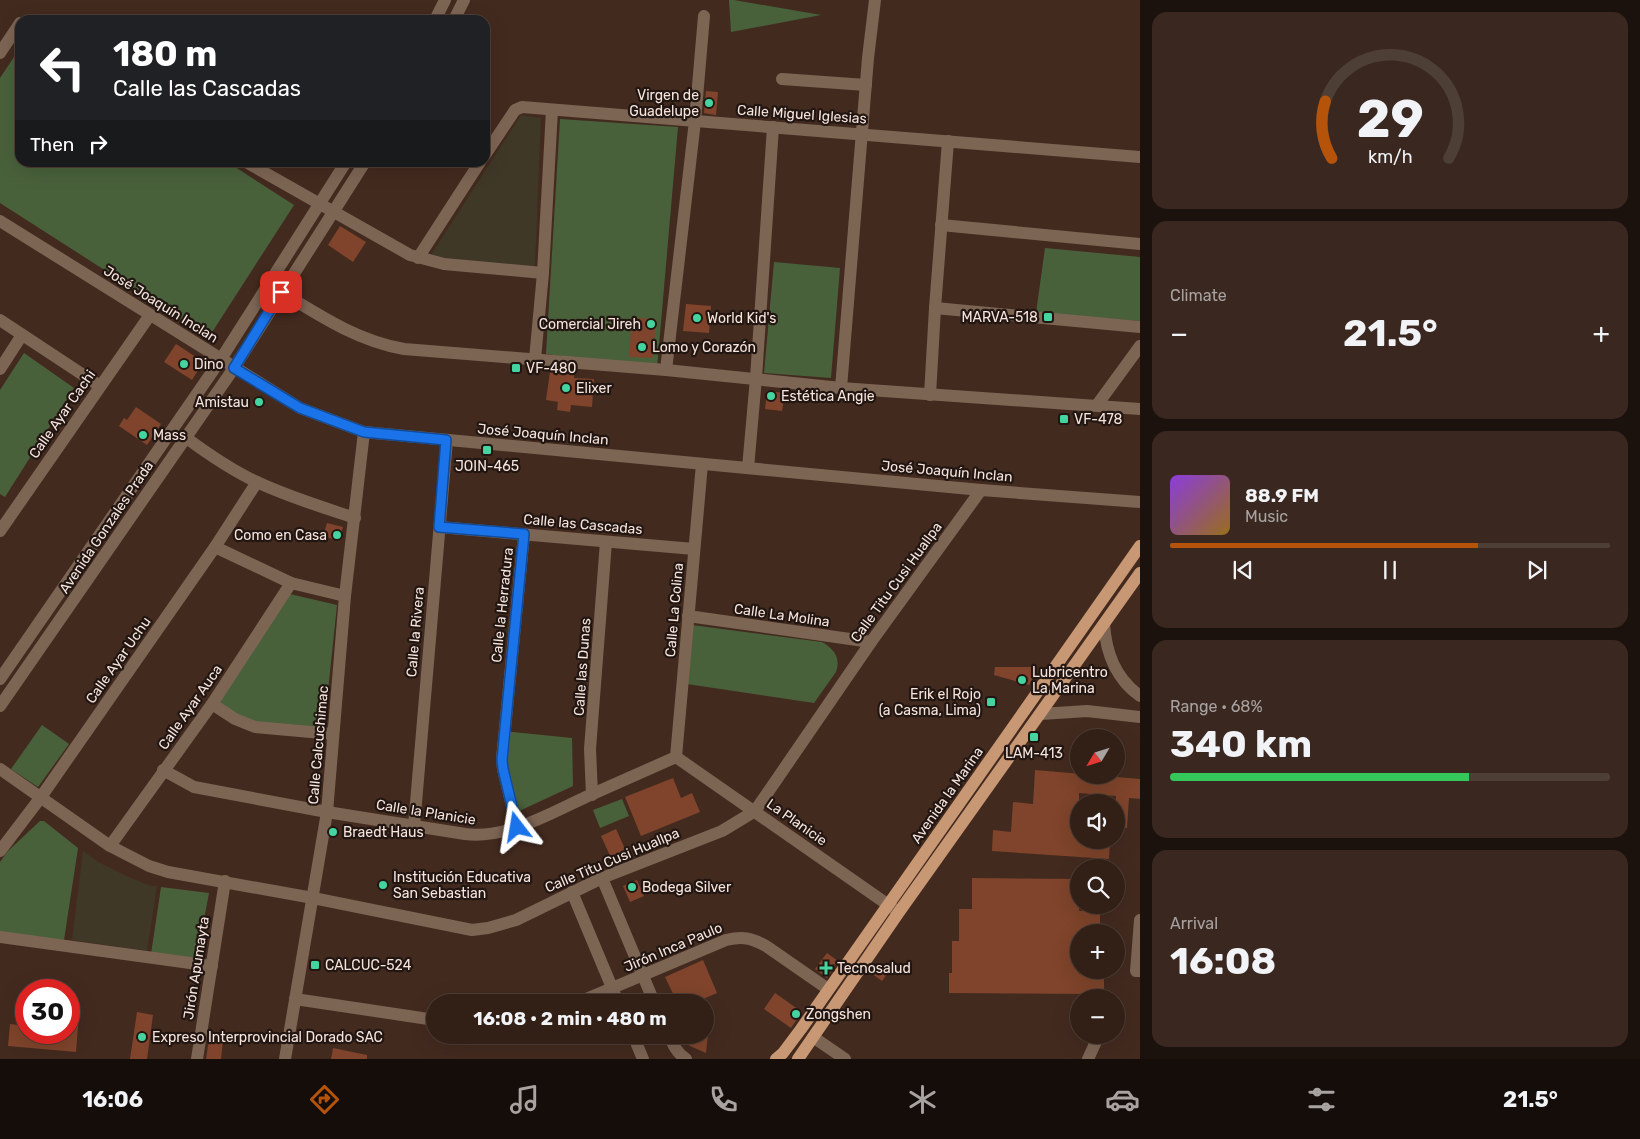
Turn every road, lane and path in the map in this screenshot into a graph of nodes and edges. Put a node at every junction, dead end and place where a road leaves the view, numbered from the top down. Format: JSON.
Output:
{"nodes":[{"id":1,"x":445,"y":0,"type":"edge"},
{"id":2,"x":463,"y":0,"type":"edge"},
{"id":3,"x":875,"y":0,"type":"edge"},
{"id":4,"x":438,"y":15,"type":"edge"},
{"id":5,"x":456,"y":15,"type":"edge"},
{"id":6,"x":704,"y":16,"type":"dead end"},
{"id":7,"x":15,"y":30,"type":"edge"},
{"id":8,"x":1,"y":50,"type":"edge"},
{"id":9,"x":782,"y":79,"type":"dead end"},
{"id":10,"x":866,"y":85,"type":"junction"},
{"id":11,"x":552,"y":110,"type":"junction"},
{"id":12,"x":695,"y":121,"type":"junction"},
{"id":13,"x":774,"y":127,"type":"junction"},
{"id":14,"x":862,"y":134,"type":"junction"},
{"id":15,"x":948,"y":141,"type":"junction"},
{"id":16,"x":490,"y":148,"type":"edge"},
{"id":17,"x":1140,"y":157,"type":"edge"},
{"id":18,"x":254,"y":167,"type":"edge"},
{"id":19,"x":343,"y":167,"type":"edge"},
{"id":20,"x":362,"y":167,"type":"edge"},
{"id":21,"x":477,"y":167,"type":"edge"},
{"id":22,"x":319,"y":205,"type":"junction"},
{"id":23,"x":332,"y":212,"type":"junction"},
{"id":24,"x":2,"y":225,"type":"edge"},
{"id":25,"x":941,"y":225,"type":"junction"},
{"id":26,"x":1140,"y":244,"type":"edge"},
{"id":27,"x":418,"y":258,"type":"junction"},
{"id":28,"x":543,"y":273,"type":"junction"},
{"id":29,"x":281,"y":292,"type":"junction"},
{"id":30,"x":935,"y":308,"type":"junction"},
{"id":31,"x":150,"y":315,"type":"junction"},
{"id":32,"x":0,"y":320,"type":"edge"},
{"id":33,"x":1140,"y":327,"type":"edge"},
{"id":34,"x":22,"y":335,"type":"junction"},
{"id":35,"x":1140,"y":346,"type":"edge"},
{"id":36,"x":221,"y":359,"type":"junction"},
{"id":37,"x":536,"y":359,"type":"junction"},
{"id":38,"x":0,"y":368,"type":"edge"},
{"id":39,"x":234,"y":368,"type":"junction"},
{"id":40,"x":666,"y":370,"type":"junction"},
{"id":41,"x":756,"y":378,"type":"junction"},
{"id":42,"x":100,"y":386,"type":"junction"},
{"id":43,"x":841,"y":388,"type":"junction"},
{"id":44,"x":930,"y":395,"type":"junction"},
{"id":45,"x":1097,"y":405,"type":"junction"},
{"id":46,"x":1140,"y":409,"type":"edge"},
{"id":47,"x":364,"y":432,"type":"junction"},
{"id":48,"x":185,"y":438,"type":"junction"},
{"id":49,"x":446,"y":440,"type":"junction"},
{"id":50,"x":702,"y":464,"type":"junction"},
{"id":51,"x":748,"y":468,"type":"junction"},
{"id":52,"x":257,"y":482,"type":"junction"},
{"id":53,"x":981,"y":490,"type":"junction"},
{"id":54,"x":1140,"y":502,"type":"edge"},
{"id":55,"x":355,"y":518,"type":"junction"},
{"id":56,"x":439,"y":527,"type":"junction"},
{"id":57,"x":0,"y":531,"type":"edge"},
{"id":58,"x":524,"y":534,"type":"junction"},
{"id":59,"x":606,"y":542,"type":"junction"},
{"id":60,"x":1140,"y":546,"type":"edge"},
{"id":61,"x":215,"y":547,"type":"junction"},
{"id":62,"x":694,"y":549,"type":"junction"},
{"id":63,"x":1140,"y":573,"type":"edge"},
{"id":64,"x":291,"y":582,"type":"junction"},
{"id":65,"x":345,"y":596,"type":"junction"},
{"id":66,"x":688,"y":616,"type":"junction"},
{"id":67,"x":1104,"y":624,"type":"junction"},
{"id":68,"x":870,"y":642,"type":"junction"},
{"id":69,"x":0,"y":679,"type":"edge"},
{"id":70,"x":1140,"y":696,"type":"edge"},
{"id":71,"x":212,"y":704,"type":"junction"},
{"id":72,"x":0,"y":706,"type":"edge"},
{"id":73,"x":1041,"y":714,"type":"junction"},
{"id":74,"x":1140,"y":717,"type":"edge"},
{"id":75,"x":333,"y":734,"type":"junction"},
{"id":76,"x":676,"y":758,"type":"junction"},
{"id":77,"x":0,"y":769,"type":"edge"},
{"id":78,"x":163,"y":770,"type":"junction"},
{"id":79,"x":592,"y":794,"type":"junction"},
{"id":80,"x":42,"y":797,"type":"junction"},
{"id":81,"x":755,"y":811,"type":"junction"},
{"id":82,"x":327,"y":812,"type":"junction"},
{"id":83,"x":414,"y":826,"type":"junction"},
{"id":84,"x":517,"y":827,"type":"junction"},
{"id":85,"x":110,"y":846,"type":"junction"},
{"id":86,"x":0,"y":851,"type":"edge"},
{"id":87,"x":602,"y":878,"type":"junction"},
{"id":88,"x":224,"y":881,"type":"junction"},
{"id":89,"x":572,"y":892,"type":"junction"},
{"id":90,"x":313,"y":898,"type":"junction"},
{"id":91,"x":888,"y":905,"type":"junction"},
{"id":92,"x":899,"y":912,"type":"junction"},
{"id":93,"x":1140,"y":920,"type":"edge"},
{"id":94,"x":0,"y":937,"type":"edge"},
{"id":95,"x":212,"y":966,"type":"junction"},
{"id":96,"x":1140,"y":971,"type":"edge"},
{"id":97,"x":642,"y":976,"type":"junction"},
{"id":98,"x":828,"y":989,"type":"junction"},
{"id":99,"x":612,"y":990,"type":"junction"},
{"id":100,"x":601,"y":994,"type":"edge"},
{"id":101,"x":614,"y":994,"type":"edge"},
{"id":102,"x":650,"y":994,"type":"edge"},
{"id":103,"x":295,"y":999,"type":"junction"},
{"id":104,"x":426,"y":1019,"type":"edge"},
{"id":105,"x":813,"y":1038,"type":"junction"},
{"id":106,"x":637,"y":1044,"type":"edge"},
{"id":107,"x":673,"y":1044,"type":"edge"},
{"id":108,"x":1095,"y":1044,"type":"edge"},
{"id":109,"x":196,"y":1059,"type":"edge"},
{"id":110,"x":285,"y":1059,"type":"edge"},
{"id":111,"x":644,"y":1059,"type":"edge"},
{"id":112,"x":686,"y":1059,"type":"edge"},
{"id":113,"x":776,"y":1059,"type":"edge"},
{"id":114,"x":798,"y":1059,"type":"edge"},
{"id":115,"x":845,"y":1059,"type":"edge"},
{"id":116,"x":1088,"y":1059,"type":"edge"}],
"edges":[{"from":1,"to":4,"type":"street"},
{"from":2,"to":5,"type":"street"},
{"from":3,"to":10,"type":"street"},
{"from":6,"to":12,"type":"street"},
{"from":7,"to":8,"type":"street"},
{"from":9,"to":10,"type":"street"},
{"from":10,"to":14,"type":"street"},
{"from":11,"to":12,"type":"street","name":"Calle Miguel Iglesias"},
{"from":11,"to":16,"type":"street","name":"Calle Miguel Iglesias"},
{"from":11,"to":28,"type":"street"},
{"from":12,"to":13,"type":"street","name":"Calle Miguel Iglesias"},
{"from":12,"to":40,"type":"street"},
{"from":13,"to":14,"type":"street","name":"Calle Miguel Iglesias"},
{"from":13,"to":41,"type":"street"},
{"from":14,"to":15,"type":"street","name":"Calle Miguel Iglesias"},
{"from":14,"to":43,"type":"street"},
{"from":15,"to":17,"type":"street","name":"Calle Miguel Iglesias"},
{"from":15,"to":25,"type":"street"},
{"from":18,"to":22,"type":"street"},
{"from":19,"to":22,"type":"street","name":"Avenida Gonzales Prada"},
{"from":20,"to":23,"type":"street","name":"Avenida Gonzales Prada"},
{"from":21,"to":27,"type":"street"},
{"from":22,"to":23,"type":"street"},
{"from":22,"to":36,"type":"street","name":"Avenida Gonzales Prada"},
{"from":23,"to":27,"type":"street"},
{"from":23,"to":29,"type":"street","name":"Avenida Gonzales Prada"},
{"from":24,"to":31,"type":"street","name":"José Joaquín Inclan"},
{"from":25,"to":26,"type":"street"},
{"from":25,"to":30,"type":"street"},
{"from":27,"to":28,"type":"street"},
{"from":28,"to":37,"type":"street"},
{"from":29,"to":37,"type":"street"},
{"from":29,"to":39,"type":"street","name":"Avenida Gonzales Prada"},
{"from":30,"to":33,"type":"street"},
{"from":30,"to":44,"type":"street"},
{"from":31,"to":36,"type":"street","name":"José Joaquín Inclan"},
{"from":31,"to":42,"type":"street","name":"Calle Ayar Cachi"},
{"from":32,"to":34,"type":"street"},
{"from":34,"to":38,"type":"street"},
{"from":34,"to":42,"type":"street"},
{"from":35,"to":45,"type":"street"},
{"from":36,"to":39,"type":"street","name":"José Joaquín Inclan"},
{"from":36,"to":69,"type":"street","name":"Avenida Gonzales Prada"},
{"from":37,"to":40,"type":"street"},
{"from":39,"to":47,"type":"street","name":"José Joaquín Inclan"},
{"from":39,"to":48,"type":"street","name":"Avenida Gonzales Prada"},
{"from":40,"to":41,"type":"street"},
{"from":41,"to":43,"type":"street"},
{"from":41,"to":51,"type":"street"},
{"from":42,"to":57,"type":"street","name":"Calle Ayar Cachi"},
{"from":43,"to":44,"type":"street"},
{"from":44,"to":45,"type":"street"},
{"from":45,"to":46,"type":"street"},
{"from":47,"to":49,"type":"street","name":"José Joaquín Inclan"},
{"from":47,"to":55,"type":"street","name":"Calle Calcuchimac"},
{"from":48,"to":52,"type":"street"},
{"from":48,"to":72,"type":"street","name":"Avenida Gonzales Prada"},
{"from":49,"to":50,"type":"street","name":"José Joaquín Inclan"},
{"from":49,"to":56,"type":"street","name":"Calle la Rivera"},
{"from":50,"to":51,"type":"street","name":"José Joaquín Inclan"},
{"from":50,"to":62,"type":"street","name":"Calle La Colina"},
{"from":51,"to":53,"type":"street","name":"José Joaquín Inclan"},
{"from":52,"to":55,"type":"street"},
{"from":52,"to":61,"type":"street","name":"Calle Ayar Uchu"},
{"from":53,"to":54,"type":"street","name":"José Joaquín Inclan"},
{"from":53,"to":68,"type":"street","name":"Calle Titu Cusi Huallpa"},
{"from":55,"to":65,"type":"street","name":"Calle Calcuchimac"},
{"from":56,"to":58,"type":"street","name":"Calle las Cascadas"},
{"from":56,"to":83,"type":"street","name":"Calle la Rivera"},
{"from":58,"to":59,"type":"street","name":"Calle las Cascadas"},
{"from":58,"to":84,"type":"street","name":"Calle la Herradura"},
{"from":59,"to":62,"type":"street","name":"Calle las Cascadas"},
{"from":59,"to":79,"type":"street","name":"Calle las Dunas"},
{"from":60,"to":91,"type":"main road","name":"Avenida la Marina"},
{"from":61,"to":64,"type":"street"},
{"from":61,"to":80,"type":"street","name":"Calle Ayar Uchu"},
{"from":62,"to":66,"type":"street","name":"Calle La Colina"},
{"from":63,"to":67,"type":"main road","name":"Avenida la Marina"},
{"from":64,"to":65,"type":"street"},
{"from":64,"to":71,"type":"street","name":"Calle Ayar Auca"},
{"from":65,"to":75,"type":"street","name":"Calle Calcuchimac"},
{"from":66,"to":68,"type":"street","name":"Calle La Molina"},
{"from":66,"to":76,"type":"street","name":"Calle La Colina"},
{"from":67,"to":70,"type":"street"},
{"from":67,"to":73,"type":"main road","name":"Avenida la Marina"},
{"from":68,"to":81,"type":"street","name":"Calle Titu Cusi Huallpa"},
{"from":71,"to":75,"type":"street"},
{"from":71,"to":78,"type":"street","name":"Calle Ayar Auca"},
{"from":73,"to":74,"type":"street"},
{"from":73,"to":92,"type":"main road","name":"Avenida la Marina"},
{"from":75,"to":82,"type":"street","name":"Calle Calcuchimac"},
{"from":76,"to":79,"type":"street","name":"Calle la Planicie"},
{"from":76,"to":81,"type":"street","name":"La Planicie"},
{"from":77,"to":80,"type":"street","name":"Calle Titu Cusi Huallpa"},
{"from":78,"to":82,"type":"street","name":"Calle la Planicie"},
{"from":78,"to":85,"type":"street","name":"Calle Ayar Auca"},
{"from":79,"to":84,"type":"street","name":"Calle la Planicie"},
{"from":80,"to":85,"type":"street","name":"Calle Titu Cusi Huallpa"},
{"from":80,"to":86,"type":"street","name":"Calle Ayar Uchu"},
{"from":81,"to":87,"type":"street","name":"Calle Titu Cusi Huallpa"},
{"from":81,"to":91,"type":"street","name":"La Planicie"},
{"from":82,"to":83,"type":"street","name":"Calle la Planicie"},
{"from":82,"to":90,"type":"street","name":"Calle Calcuchimac"},
{"from":83,"to":84,"type":"street","name":"Calle la Planicie"},
{"from":85,"to":88,"type":"street","name":"Calle Titu Cusi Huallpa"},
{"from":87,"to":89,"type":"street","name":"Calle Titu Cusi Huallpa"},
{"from":87,"to":97,"type":"street"},
{"from":88,"to":90,"type":"street","name":"Calle Titu Cusi Huallpa"},
{"from":88,"to":95,"type":"street","name":"Jirón Apumayta"},
{"from":89,"to":90,"type":"street","name":"Calle Titu Cusi Huallpa"},
{"from":89,"to":99,"type":"street"},
{"from":90,"to":103,"type":"street","name":"Calle Calcuchimac"},
{"from":91,"to":92,"type":"street","name":"La Planicie"},
{"from":91,"to":98,"type":"main road","name":"Avenida la Marina"},
{"from":92,"to":105,"type":"main road","name":"Avenida la Marina"},
{"from":93,"to":96,"type":"street"},
{"from":94,"to":95,"type":"street"},
{"from":95,"to":109,"type":"street","name":"Jirón Apumayta"},
{"from":97,"to":98,"type":"street","name":"Jirón Inca Paulo"},
{"from":97,"to":99,"type":"street","name":"Jirón Inca Paulo"},
{"from":97,"to":102,"type":"street"},
{"from":98,"to":113,"type":"main road","name":"Avenida la Marina"},
{"from":99,"to":100,"type":"street","name":"Jirón Inca Paulo"},
{"from":99,"to":101,"type":"street"},
{"from":103,"to":104,"type":"street"},
{"from":103,"to":110,"type":"street","name":"Calle Calcuchimac"},
{"from":105,"to":114,"type":"main road","name":"Avenida la Marina"},
{"from":105,"to":115,"type":"street"},
{"from":106,"to":111,"type":"street"},
{"from":107,"to":112,"type":"street"},
{"from":108,"to":116,"type":"street"}]}
